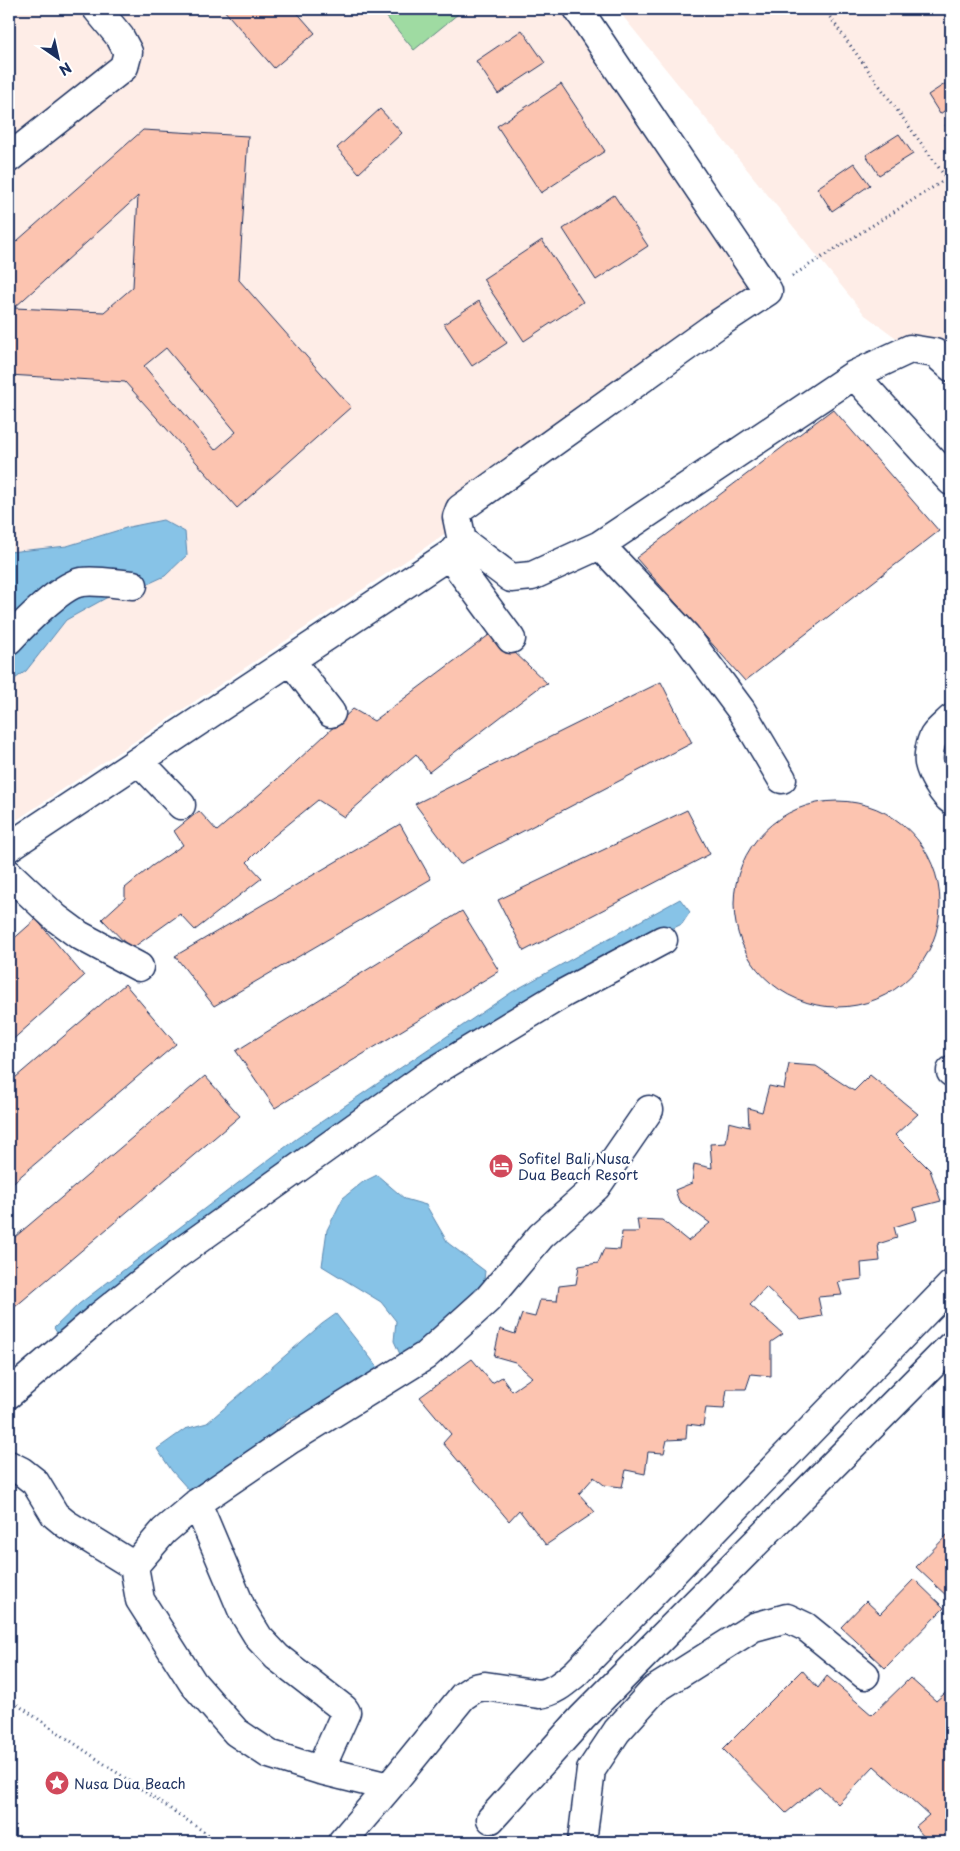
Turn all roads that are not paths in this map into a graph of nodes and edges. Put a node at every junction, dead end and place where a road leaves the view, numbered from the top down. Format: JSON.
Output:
{"nodes":[{"id":1,"x":97,"y":9,"type":"edge"},
{"id":2,"x":578,"y":9,"type":"edge"},
{"id":3,"x":9,"y":158,"type":"edge"},
{"id":4,"x":951,"y":367,"type":"edge"},
{"id":5,"x":854,"y":375,"type":"junction"},
{"id":6,"x":951,"y":481,"type":"edge"},
{"id":7,"x":600,"y":544,"type":"junction"},
{"id":8,"x":456,"y":548,"type":"junction"},
{"id":9,"x":133,"y":586,"type":"dead end"},
{"id":10,"x":511,"y":639,"type":"dead end"},
{"id":11,"x":9,"y":640,"type":"edge"},
{"id":12,"x":291,"y":661,"type":"junction"},
{"id":13,"x":331,"y":713,"type":"dead end"},
{"id":14,"x":951,"y":719,"type":"edge"},
{"id":15,"x":139,"y":761,"type":"junction"},
{"id":16,"x":782,"y":779,"type":"dead end"},
{"id":17,"x":951,"y":800,"type":"edge"},
{"id":18,"x":181,"y":805,"type":"dead end"},
{"id":19,"x":9,"y":847,"type":"edge"},
{"id":20,"x":9,"y":874,"type":"edge"},
{"id":21,"x":663,"y":940,"type":"dead end"},
{"id":22,"x":139,"y":967,"type":"dead end"},
{"id":23,"x":649,"y":1110,"type":"dead end"},
{"id":24,"x":951,"y":1285,"type":"edge"},
{"id":25,"x":951,"y":1346,"type":"edge"},
{"id":26,"x":9,"y":1394,"type":"edge"},
{"id":27,"x":9,"y":1465,"type":"edge"},
{"id":28,"x":197,"y":1503,"type":"junction"},
{"id":29,"x":134,"y":1566,"type":"junction"},
{"id":30,"x":865,"y":1675,"type":"dead end"},
{"id":31,"x":320,"y":1770,"type":"junction"},
{"id":32,"x":389,"y":1787,"type":"junction"},
{"id":33,"x":491,"y":1819,"type":"dead end"},
{"id":34,"x":342,"y":1842,"type":"edge"},
{"id":35,"x":582,"y":1842,"type":"edge"}],
"edges":[{"from":1,"to":3,"type":"lane"},
{"from":2,"to":8,"type":"lane"},
{"from":4,"to":5,"type":"lane"},
{"from":5,"to":6,"type":"lane"},
{"from":5,"to":7,"type":"lane"},
{"from":7,"to":8,"type":"lane"},
{"from":7,"to":16,"type":"lane"},
{"from":8,"to":10,"type":"lane"},
{"from":8,"to":12,"type":"lane"},
{"from":9,"to":11,"type":"lane"},
{"from":12,"to":13,"type":"lane"},
{"from":12,"to":15,"type":"lane"},
{"from":14,"to":17,"type":"lane"},
{"from":15,"to":18,"type":"lane"},
{"from":15,"to":19,"type":"lane"},
{"from":20,"to":22,"type":"lane"},
{"from":21,"to":26,"type":"lane"},
{"from":23,"to":28,"type":"lane"},
{"from":24,"to":32,"type":"lane"},
{"from":25,"to":33,"type":"lane"},
{"from":27,"to":29,"type":"lane"},
{"from":28,"to":29,"type":"lane"},
{"from":28,"to":31,"type":"lane"},
{"from":29,"to":31,"type":"lane"},
{"from":30,"to":35,"type":"lane"},
{"from":31,"to":32,"type":"lane"},
{"from":32,"to":34,"type":"lane"}]}
